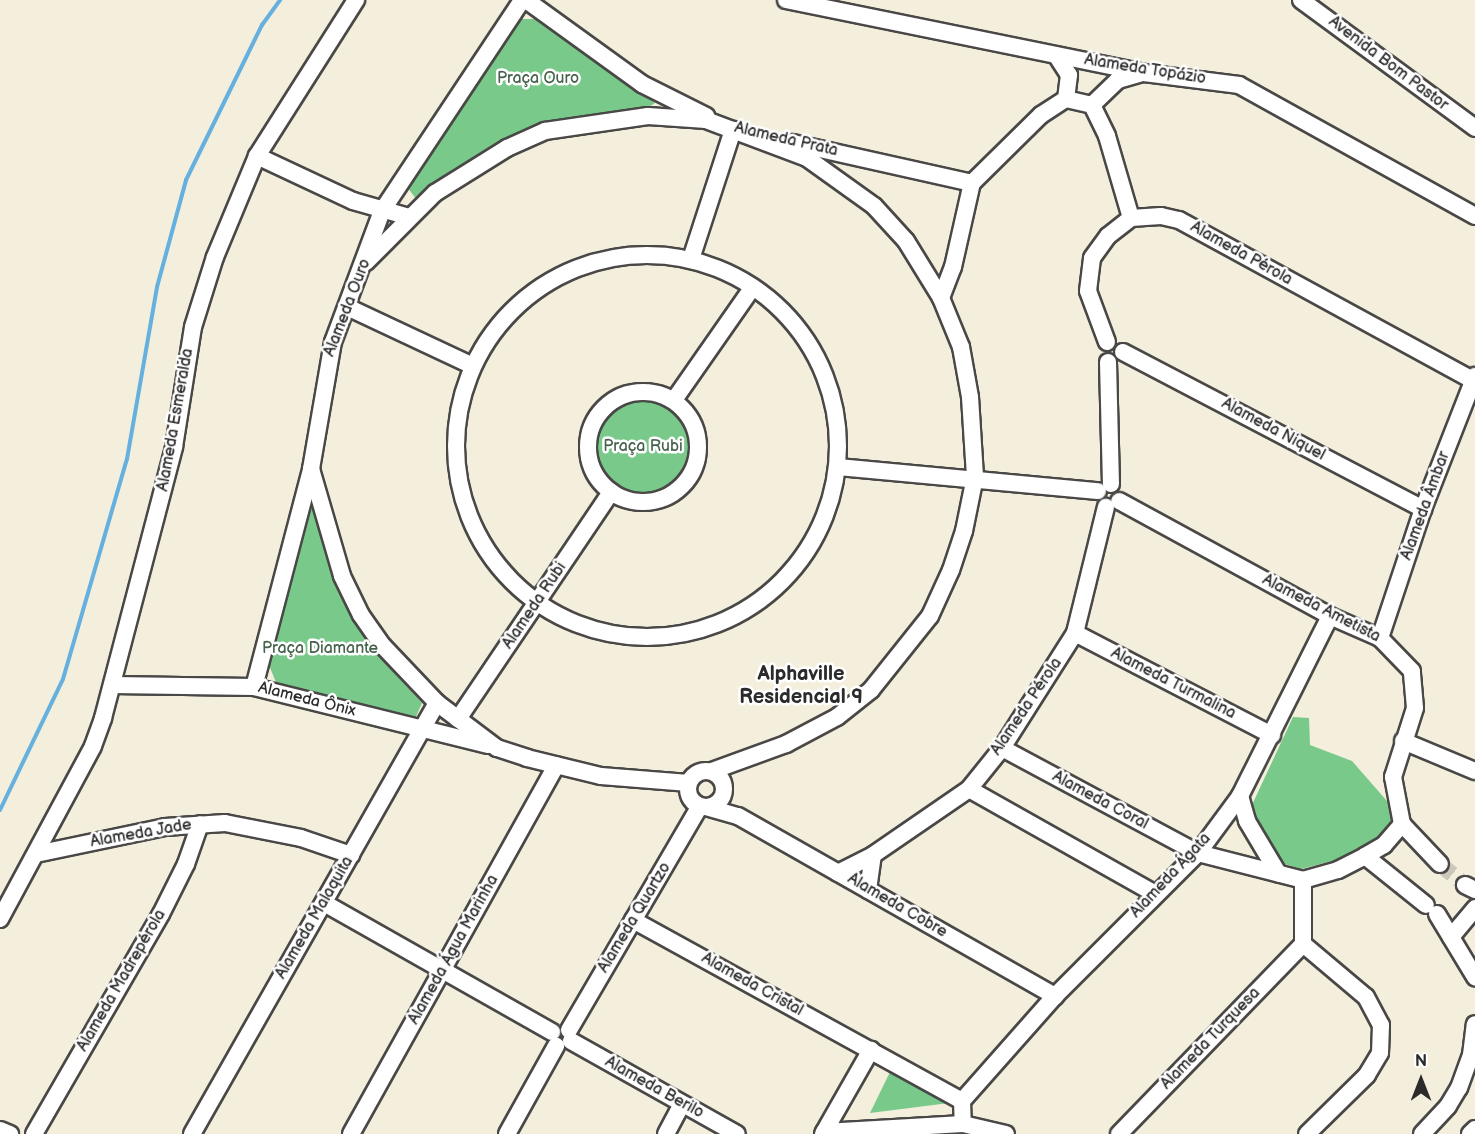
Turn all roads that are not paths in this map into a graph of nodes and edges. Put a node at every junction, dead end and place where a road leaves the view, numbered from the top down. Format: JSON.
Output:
{"nodes":[{"id":1,"x":356,"y":0,"type":"edge"},
{"id":2,"x":524,"y":0,"type":"edge"},
{"id":3,"x":786,"y":0,"type":"edge"},
{"id":4,"x":1301,"y":0,"type":"edge"},
{"id":5,"x":1056,"y":55,"type":"junction"},
{"id":6,"x":1083,"y":60,"type":"junction"},
{"id":7,"x":1119,"y":74,"type":"junction"},
{"id":8,"x":1069,"y":75,"type":"junction"},
{"id":9,"x":1066,"y":99,"type":"junction"},
{"id":10,"x":1092,"y":105,"type":"junction"},
{"id":11,"x":1475,"y":128,"type":"edge"},
{"id":12,"x":733,"y":130,"type":"junction"},
{"id":13,"x":842,"y":154,"type":"junction"},
{"id":14,"x":257,"y":156,"type":"junction"},
{"id":15,"x":831,"y":176,"type":"junction"},
{"id":16,"x":972,"y":183,"type":"junction"},
{"id":17,"x":382,"y":211,"type":"junction"},
{"id":18,"x":1475,"y":216,"type":"edge"},
{"id":19,"x":409,"y":218,"type":"junction"},
{"id":20,"x":1131,"y":218,"type":"junction"},
{"id":21,"x":691,"y":259,"type":"junction"},
{"id":22,"x":366,"y":261,"type":"junction"},
{"id":23,"x":752,"y":288,"type":"junction"},
{"id":24,"x":941,"y":298,"type":"junction"},
{"id":25,"x":346,"y":307,"type":"junction"},
{"id":26,"x":1107,"y":342,"type":"junction"},
{"id":27,"x":1123,"y":352,"type":"junction"},
{"id":28,"x":1108,"y":362,"type":"junction"},
{"id":29,"x":471,"y":365,"type":"junction"},
{"id":30,"x":1474,"y":378,"type":"edge"},
{"id":31,"x":674,"y":400,"type":"junction"},
{"id":32,"x":838,"y":467,"type":"junction"},
{"id":33,"x":311,"y":469,"type":"junction"},
{"id":34,"x":975,"y":477,"type":"junction"},
{"id":35,"x":1104,"y":488,"type":"junction"},
{"id":36,"x":611,"y":492,"type":"junction"},
{"id":37,"x":1113,"y":504,"type":"junction"},
{"id":38,"x":1423,"y":509,"type":"junction"},
{"id":39,"x":535,"y":606,"type":"junction"},
{"id":40,"x":1330,"y":616,"type":"junction"},
{"id":41,"x":1075,"y":633,"type":"junction"},
{"id":42,"x":1380,"y":638,"type":"junction"},
{"id":43,"x":112,"y":685,"type":"junction"},
{"id":44,"x":254,"y":687,"type":"junction"},
{"id":45,"x":437,"y":703,"type":"junction"},
{"id":46,"x":458,"y":719,"type":"junction"},
{"id":47,"x":422,"y":730,"type":"junction"},
{"id":48,"x":1272,"y":735,"type":"junction"},
{"id":49,"x":1403,"y":741,"type":"junction"},
{"id":50,"x":497,"y":748,"type":"junction"},
{"id":51,"x":1002,"y":748,"type":"junction"},
{"id":52,"x":556,"y":765,"type":"junction"},
{"id":53,"x":1475,"y":771,"type":"edge"},
{"id":54,"x":708,"y":781,"type":"junction"},
{"id":55,"x":969,"y":789,"type":"junction"},
{"id":56,"x":1240,"y":796,"type":"junction"},
{"id":57,"x":703,"y":806,"type":"junction"},
{"id":58,"x":738,"y":816,"type":"junction"},
{"id":59,"x":1402,"y":822,"type":"junction"},
{"id":60,"x":200,"y":824,"type":"junction"},
{"id":61,"x":1198,"y":853,"type":"junction"},
{"id":62,"x":36,"y":854,"type":"junction"},
{"id":63,"x":351,"y":855,"type":"junction"},
{"id":64,"x":873,"y":855,"type":"junction"},
{"id":65,"x":1365,"y":856,"type":"junction"},
{"id":66,"x":1440,"y":864,"type":"tunnel mouth"},
{"id":67,"x":838,"y":873,"type":"junction"},
{"id":68,"x":1278,"y":873,"type":"junction"},
{"id":69,"x":1303,"y":880,"type":"junction"},
{"id":70,"x":868,"y":890,"type":"junction"},
{"id":71,"x":1155,"y":894,"type":"junction"},
{"id":72,"x":324,"y":903,"type":"junction"},
{"id":73,"x":1475,"y":908,"type":"edge"},
{"id":74,"x":0,"y":919,"type":"edge"},
{"id":75,"x":633,"y":920,"type":"junction"},
{"id":76,"x":1451,"y":937,"type":"junction"},
{"id":77,"x":1303,"y":944,"type":"junction"},
{"id":78,"x":444,"y":971,"type":"junction"},
{"id":79,"x":1475,"y":977,"type":"edge"},
{"id":80,"x":1055,"y":996,"type":"junction"},
{"id":81,"x":1475,"y":1024,"type":"edge"},
{"id":82,"x":562,"y":1037,"type":"junction"},
{"id":83,"x":871,"y":1050,"type":"junction"},
{"id":84,"x":1473,"y":1060,"type":"edge"},
{"id":85,"x":962,"y":1101,"type":"junction"},
{"id":86,"x":682,"y":1104,"type":"junction"},
{"id":87,"x":963,"y":1124,"type":"junction"},
{"id":88,"x":0,"y":1130,"type":"edge"},
{"id":89,"x":1475,"y":1130,"type":"edge"},
{"id":90,"x":824,"y":1133,"type":"edge"},
{"id":91,"x":10,"y":1134,"type":"edge"},
{"id":92,"x":34,"y":1134,"type":"edge"},
{"id":93,"x":192,"y":1134,"type":"edge"},
{"id":94,"x":351,"y":1134,"type":"edge"},
{"id":95,"x":507,"y":1134,"type":"edge"},
{"id":96,"x":666,"y":1134,"type":"edge"},
{"id":97,"x":737,"y":1134,"type":"edge"},
{"id":98,"x":1006,"y":1134,"type":"edge"},
{"id":99,"x":1119,"y":1134,"type":"edge"},
{"id":100,"x":1307,"y":1134,"type":"edge"},
{"id":101,"x":1422,"y":1134,"type":"edge"},
{"id":102,"x":1470,"y":1134,"type":"edge"}],
"edges":[{"from":1,"to":14,"type":"street","name":"Alameda Esmeralda"},
{"from":2,"to":12,"type":"street","name":"Alameda Prata"},
{"from":2,"to":17,"type":"street","name":"Alameda Ouro"},
{"from":3,"to":5,"type":"street","name":"Alameda Topázio"},
{"from":4,"to":11,"type":"street","name":"Avenida Bom Pastor"},
{"from":5,"to":6,"type":"street","name":"Alameda Topázio"},
{"from":5,"to":8,"type":"street"},
{"from":6,"to":7,"type":"street","name":"Alameda Topázio"},
{"from":6,"to":8,"type":"street"},
{"from":7,"to":10,"type":"street"},
{"from":7,"to":18,"type":"street","name":"Alameda Topázio"},
{"from":8,"to":9,"type":"street"},
{"from":9,"to":10,"type":"street"},
{"from":9,"to":16,"type":"street"},
{"from":10,"to":20,"type":"street"},
{"from":12,"to":13,"type":"street","name":"Alameda Prata"},
{"from":12,"to":15,"type":"street"},
{"from":12,"to":19,"type":"street"},
{"from":12,"to":21,"type":"street"},
{"from":13,"to":15,"type":"street"},
{"from":13,"to":16,"type":"street","name":"Alameda Prata"},
{"from":14,"to":17,"type":"street"},
{"from":14,"to":43,"type":"street","name":"Alameda Esmeralda"},
{"from":15,"to":24,"type":"street"},
{"from":16,"to":24,"type":"street"},
{"from":17,"to":19,"type":"street"},
{"from":17,"to":22,"type":"street","name":"Alameda Ouro"},
{"from":19,"to":22,"type":"street"},
{"from":20,"to":26,"type":"street"},
{"from":20,"to":30,"type":"street","name":"Alameda Pérola"},
{"from":21,"to":23,"type":"street"},
{"from":21,"to":29,"type":"street"},
{"from":22,"to":25,"type":"street","name":"Alameda Ouro"},
{"from":23,"to":31,"type":"street"},
{"from":23,"to":32,"type":"street"},
{"from":24,"to":34,"type":"street"},
{"from":25,"to":29,"type":"street"},
{"from":25,"to":33,"type":"street","name":"Alameda Ouro"},
{"from":26,"to":27,"type":"street"},
{"from":26,"to":28,"type":"street"},
{"from":27,"to":28,"type":"street"},
{"from":27,"to":38,"type":"street","name":"Alameda Niquel"},
{"from":28,"to":35,"type":"street"},
{"from":29,"to":39,"type":"street"},
{"from":30,"to":38,"type":"street","name":"Alameda Âmbar"},
{"from":31,"to":36,"type":"street"},
{"from":31,"to":36,"type":"street"},
{"from":32,"to":34,"type":"street"},
{"from":32,"to":39,"type":"street"},
{"from":33,"to":44,"type":"street","name":"Alameda Ouro"},
{"from":33,"to":45,"type":"street"},
{"from":34,"to":35,"type":"street"},
{"from":34,"to":54,"type":"street"},
{"from":35,"to":37,"type":"street"},
{"from":36,"to":39,"type":"street","name":"Alameda Rubi"},
{"from":37,"to":40,"type":"street","name":"Alameda Ametista"},
{"from":37,"to":41,"type":"street","name":"Alameda Pérola"},
{"from":38,"to":42,"type":"street","name":"Alameda Âmbar"},
{"from":39,"to":46,"type":"street","name":"Alameda Rubi"},
{"from":40,"to":42,"type":"street","name":"Alameda Ametista"},
{"from":40,"to":48,"type":"street","name":"Alameda Ágata"},
{"from":41,"to":48,"type":"street","name":"Alameda Turmalina"},
{"from":41,"to":51,"type":"street","name":"Alameda Pérola"},
{"from":42,"to":49,"type":"street","name":"Alameda Ametista"},
{"from":43,"to":44,"type":"street","name":"Alameda Ônix"},
{"from":43,"to":62,"type":"street","name":"Alameda Esmeralda"},
{"from":44,"to":47,"type":"street","name":"Alameda Ônix"},
{"from":45,"to":46,"type":"street"},
{"from":45,"to":47,"type":"street","name":"Alameda Malaquita"},
{"from":46,"to":50,"type":"street"},
{"from":47,"to":50,"type":"street","name":"Alameda Ônix"},
{"from":47,"to":63,"type":"street","name":"Alameda Malaquita"},
{"from":48,"to":56,"type":"street","name":"Alameda Ágata"},
{"from":49,"to":53,"type":"street"},
{"from":49,"to":59,"type":"street","name":"Alameda Ametista"},
{"from":50,"to":52,"type":"street","name":"Alameda Ônix"},
{"from":51,"to":55,"type":"street","name":"Alameda Pérola"},
{"from":51,"to":61,"type":"street","name":"Alameda Coral"},
{"from":52,"to":54,"type":"street","name":"Alameda Ônix"},
{"from":52,"to":78,"type":"street","name":"Alameda Água Marinha"},
{"from":54,"to":57,"type":"street"},
{"from":54,"to":57,"type":"street"},
{"from":54,"to":58,"type":"street","name":"Alameda Cobre"},
{"from":55,"to":64,"type":"street","name":"Alameda Pérola"},
{"from":55,"to":71,"type":"street"},
{"from":56,"to":61,"type":"street","name":"Alameda Ágata"},
{"from":56,"to":68,"type":"street"},
{"from":57,"to":58,"type":"street","name":"Alameda Cobre"},
{"from":57,"to":75,"type":"street","name":"Alameda Quartzo"},
{"from":58,"to":67,"type":"street","name":"Alameda Cobre"},
{"from":59,"to":65,"type":"street"},
{"from":59,"to":66,"type":"street"},
{"from":60,"to":62,"type":"street","name":"Alameda Jade"},
{"from":60,"to":63,"type":"street","name":"Alameda Jade"},
{"from":60,"to":92,"type":"street","name":"Alameda Madrepérola"},
{"from":61,"to":68,"type":"street","name":"Alameda Coral"},
{"from":61,"to":71,"type":"street","name":"Alameda Ágata"},
{"from":62,"to":74,"type":"street","name":"Alameda Esmeralda"},
{"from":63,"to":72,"type":"street","name":"Alameda Malaquita"},
{"from":64,"to":67,"type":"street","name":"Alameda Pérola"},
{"from":64,"to":70,"type":"street"},
{"from":65,"to":69,"type":"street"},
{"from":65,"to":76,"type":"street"},
{"from":67,"to":70,"type":"street","name":"Alameda Cobre"},
{"from":68,"to":69,"type":"street","name":"Alameda Coral"},
{"from":69,"to":77,"type":"street"},
{"from":70,"to":80,"type":"street","name":"Alameda Cobre"},
{"from":71,"to":80,"type":"street","name":"Alameda Ágata"},
{"from":72,"to":78,"type":"street","name":"Alameda Berilo"},
{"from":72,"to":93,"type":"street","name":"Alameda Malaquita"},
{"from":73,"to":76,"type":"street"},
{"from":75,"to":82,"type":"street","name":"Alameda Quartzo"},
{"from":75,"to":83,"type":"street","name":"Alameda Cristal"},
{"from":76,"to":79,"type":"street"},
{"from":77,"to":99,"type":"street","name":"Alameda Turquesa"},
{"from":77,"to":100,"type":"street"},
{"from":78,"to":82,"type":"street","name":"Alameda Berilo"},
{"from":78,"to":94,"type":"street","name":"Alameda Água Marinha"},
{"from":80,"to":85,"type":"street","name":"Alameda Ágata"},
{"from":81,"to":84,"type":"street"},
{"from":82,"to":86,"type":"street","name":"Alameda Berilo"},
{"from":82,"to":95,"type":"street","name":"Alameda Quartzo"},
{"from":83,"to":85,"type":"street","name":"Alameda Cristal"},
{"from":83,"to":90,"type":"street"},
{"from":84,"to":101,"type":"street"},
{"from":85,"to":87,"type":"street"},
{"from":86,"to":96,"type":"street"},
{"from":86,"to":97,"type":"street","name":"Alameda Berilo"},
{"from":87,"to":90,"type":"street"},
{"from":87,"to":98,"type":"street"},
{"from":88,"to":91,"type":"street"},
{"from":89,"to":102,"type":"street"}]}
